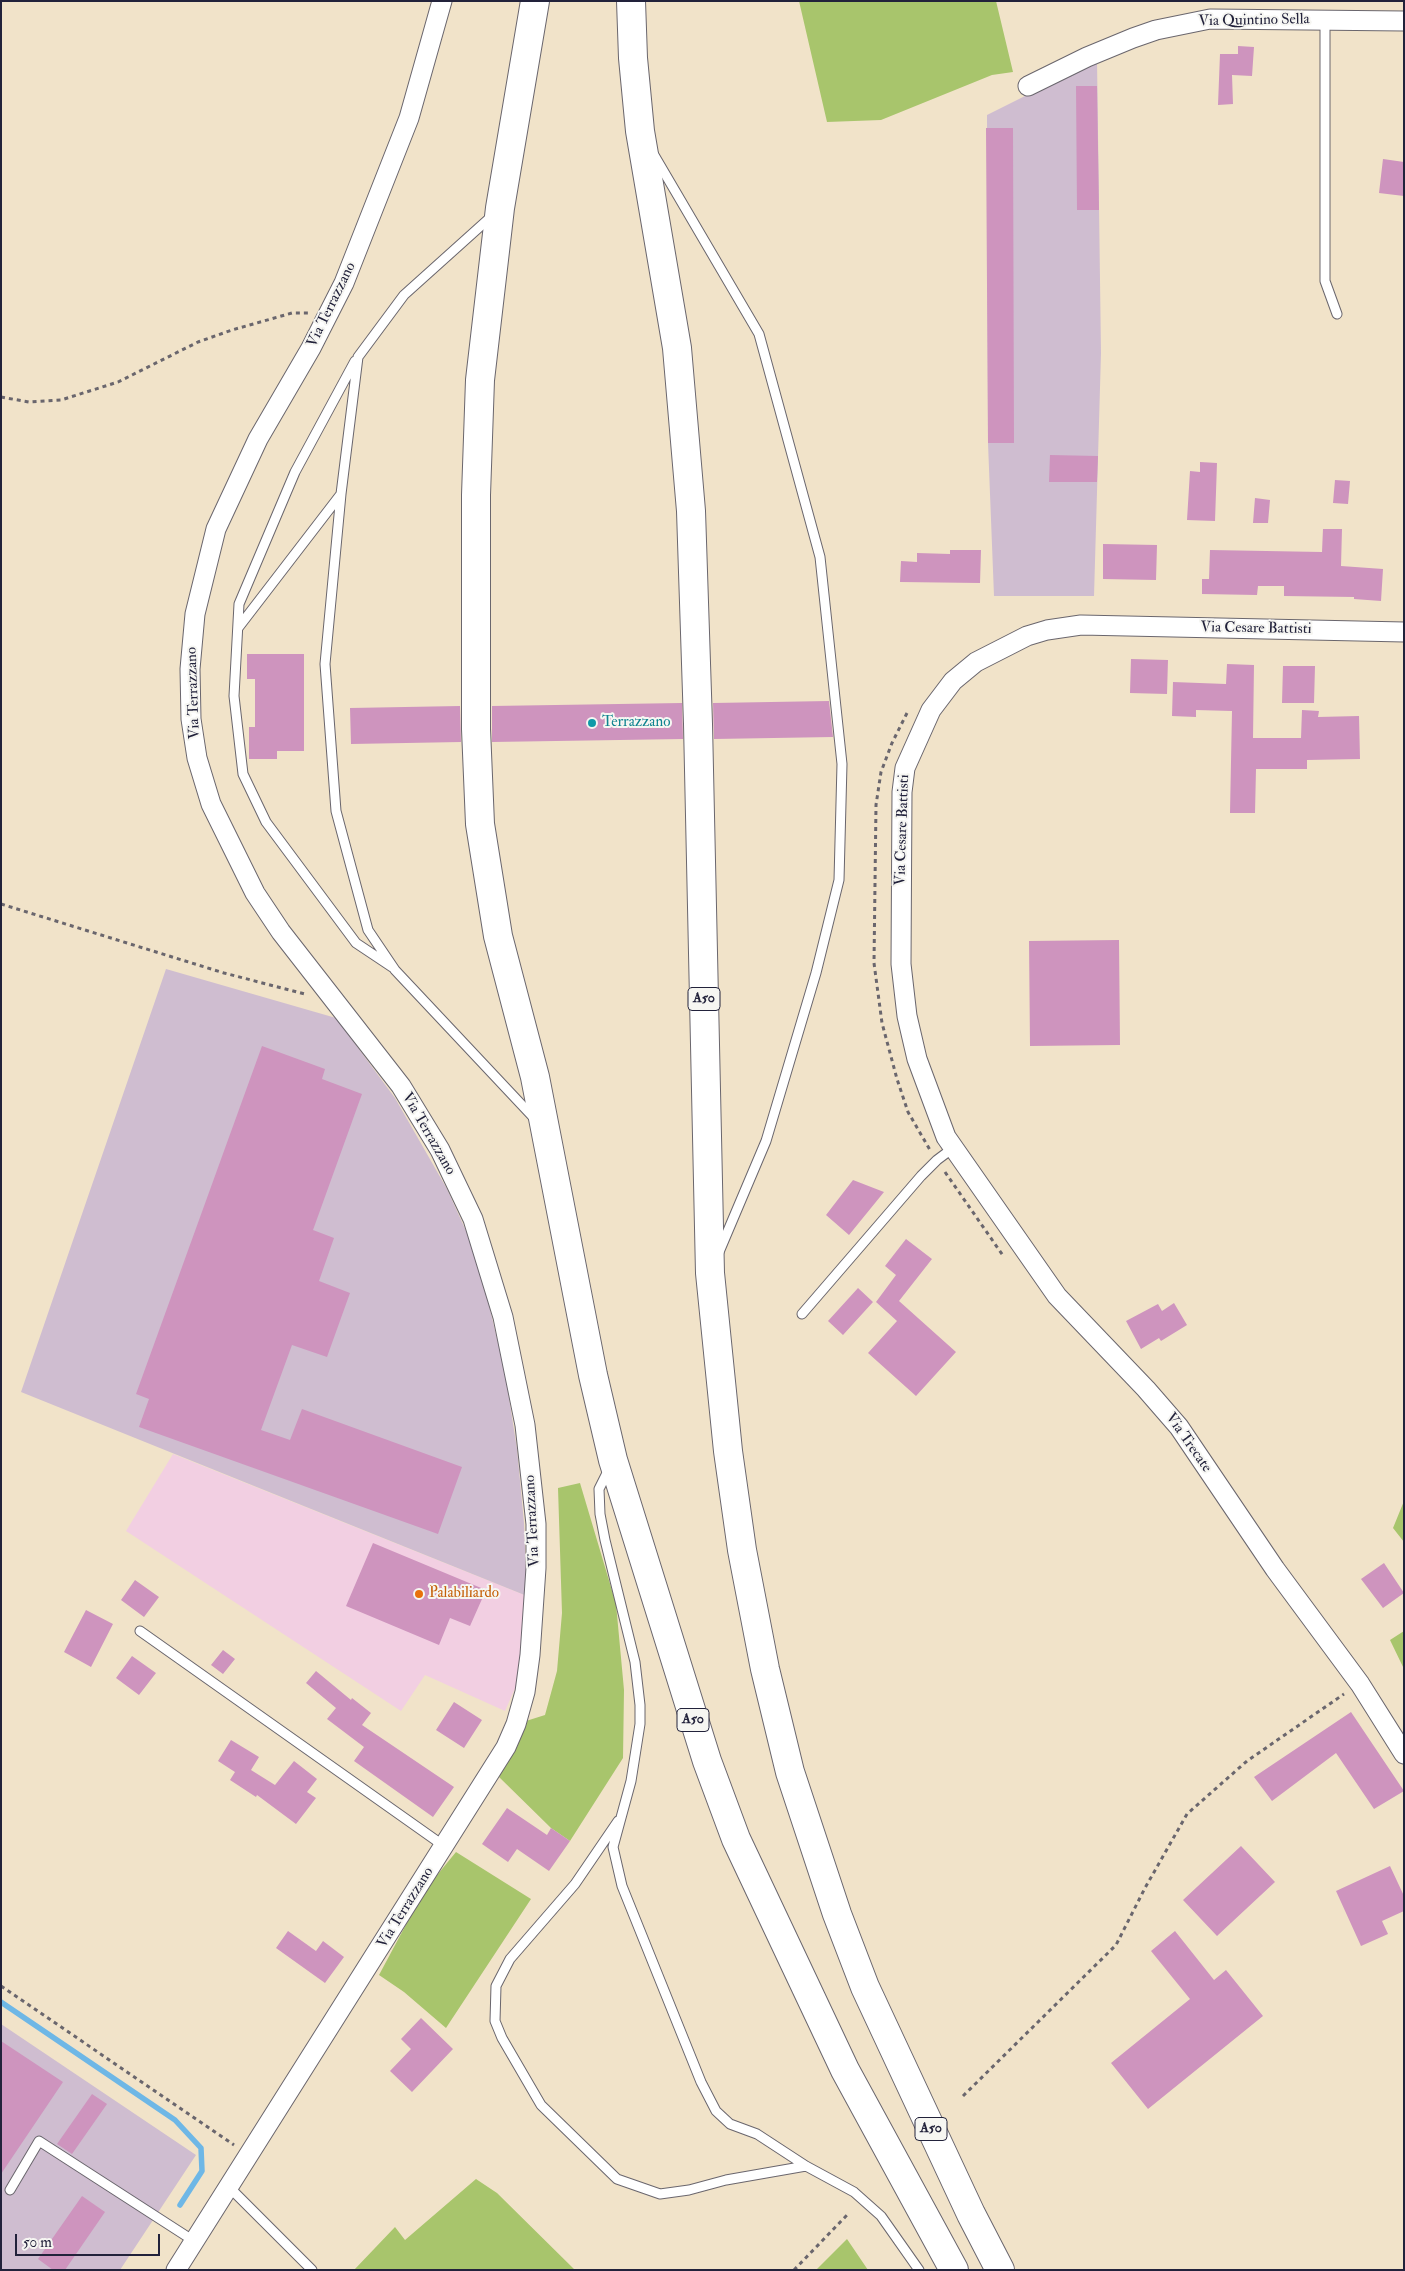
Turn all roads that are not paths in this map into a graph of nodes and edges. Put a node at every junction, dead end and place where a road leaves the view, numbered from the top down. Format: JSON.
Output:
{"nodes":[{"id":1,"x":442,"y":1,"type":"edge"},
{"id":2,"x":535,"y":1,"type":"edge"},
{"id":3,"x":631,"y":1,"type":"edge"},
{"id":4,"x":1325,"y":19,"type":"junction"},
{"id":5,"x":1404,"y":21,"type":"edge"},
{"id":6,"x":1028,"y":86,"type":"dead end"},
{"id":7,"x":640,"y":131,"type":"junction"},
{"id":8,"x":500,"y":208,"type":"junction"},
{"id":9,"x":1336,"y":314,"type":"dead end"},
{"id":10,"x":358,"y":357,"type":"junction"},
{"id":11,"x":341,"y":494,"type":"junction"},
{"id":12,"x":238,"y":628,"type":"junction"},
{"id":13,"x":1404,"y":632,"type":"edge"},
{"id":14,"x":395,"y":970,"type":"junction"},
{"id":15,"x":546,"y":1130,"type":"junction"},
{"id":16,"x":953,"y":1148,"type":"junction"},
{"id":17,"x":710,"y":1273,"type":"junction"},
{"id":18,"x":802,"y":1314,"type":"dead end"},
{"id":19,"x":613,"y":1460,"type":"junction"},
{"id":20,"x":140,"y":1631,"type":"dead end"},
{"id":21,"x":1404,"y":1754,"type":"edge"},
{"id":22,"x":620,"y":1817,"type":"junction"},
{"id":23,"x":445,"y":1846,"type":"junction"},
{"id":24,"x":806,"y":2166,"type":"junction"},
{"id":25,"x":228,"y":2186,"type":"junction"},
{"id":26,"x":10,"y":2190,"type":"dead end"},
{"id":27,"x":194,"y":2241,"type":"junction"},
{"id":28,"x":176,"y":2270,"type":"edge"},
{"id":29,"x":312,"y":2270,"type":"edge"},
{"id":30,"x":919,"y":2270,"type":"edge"},
{"id":31,"x":954,"y":2270,"type":"edge"},
{"id":32,"x":1000,"y":2270,"type":"edge"}],
"edges":[{"from":1,"to":23,"type":"street","name":"Via Terrazzano"},
{"from":2,"to":8,"type":"highway"},
{"from":3,"to":7,"type":"highway"},
{"from":4,"to":5,"type":"street","name":"Via Quintino Sella"},
{"from":4,"to":6,"type":"street","name":"Via Quintino Sella"},
{"from":4,"to":9,"type":"lane"},
{"from":7,"to":17,"type":"highway","number":"A50"},
{"from":7,"to":17,"type":"lane"},
{"from":8,"to":10,"type":"lane"},
{"from":8,"to":15,"type":"highway","number":"A50"},
{"from":10,"to":11,"type":"lane"},
{"from":10,"to":12,"type":"lane"},
{"from":11,"to":12,"type":"lane"},
{"from":11,"to":14,"type":"lane"},
{"from":12,"to":14,"type":"lane"},
{"from":13,"to":16,"type":"street","name":"Via Cesare Battisti"},
{"from":14,"to":15,"type":"lane"},
{"from":15,"to":19,"type":"highway","number":"A50"},
{"from":16,"to":18,"type":"lane"},
{"from":16,"to":21,"type":"street","name":"Via Trecate"},
{"from":17,"to":32,"type":"highway","number":"A50"},
{"from":19,"to":22,"type":"lane"},
{"from":19,"to":31,"type":"highway","number":"A50"},
{"from":20,"to":23,"type":"lane"},
{"from":22,"to":24,"type":"lane"},
{"from":22,"to":24,"type":"lane"},
{"from":23,"to":25,"type":"street","name":"Via Terrazzano"},
{"from":24,"to":30,"type":"lane"},
{"from":25,"to":27,"type":"street","name":"Via Terrazzano"},
{"from":25,"to":29,"type":"lane"},
{"from":26,"to":27,"type":"lane"},
{"from":27,"to":28,"type":"street","name":"Via Terrazzano"}]}
